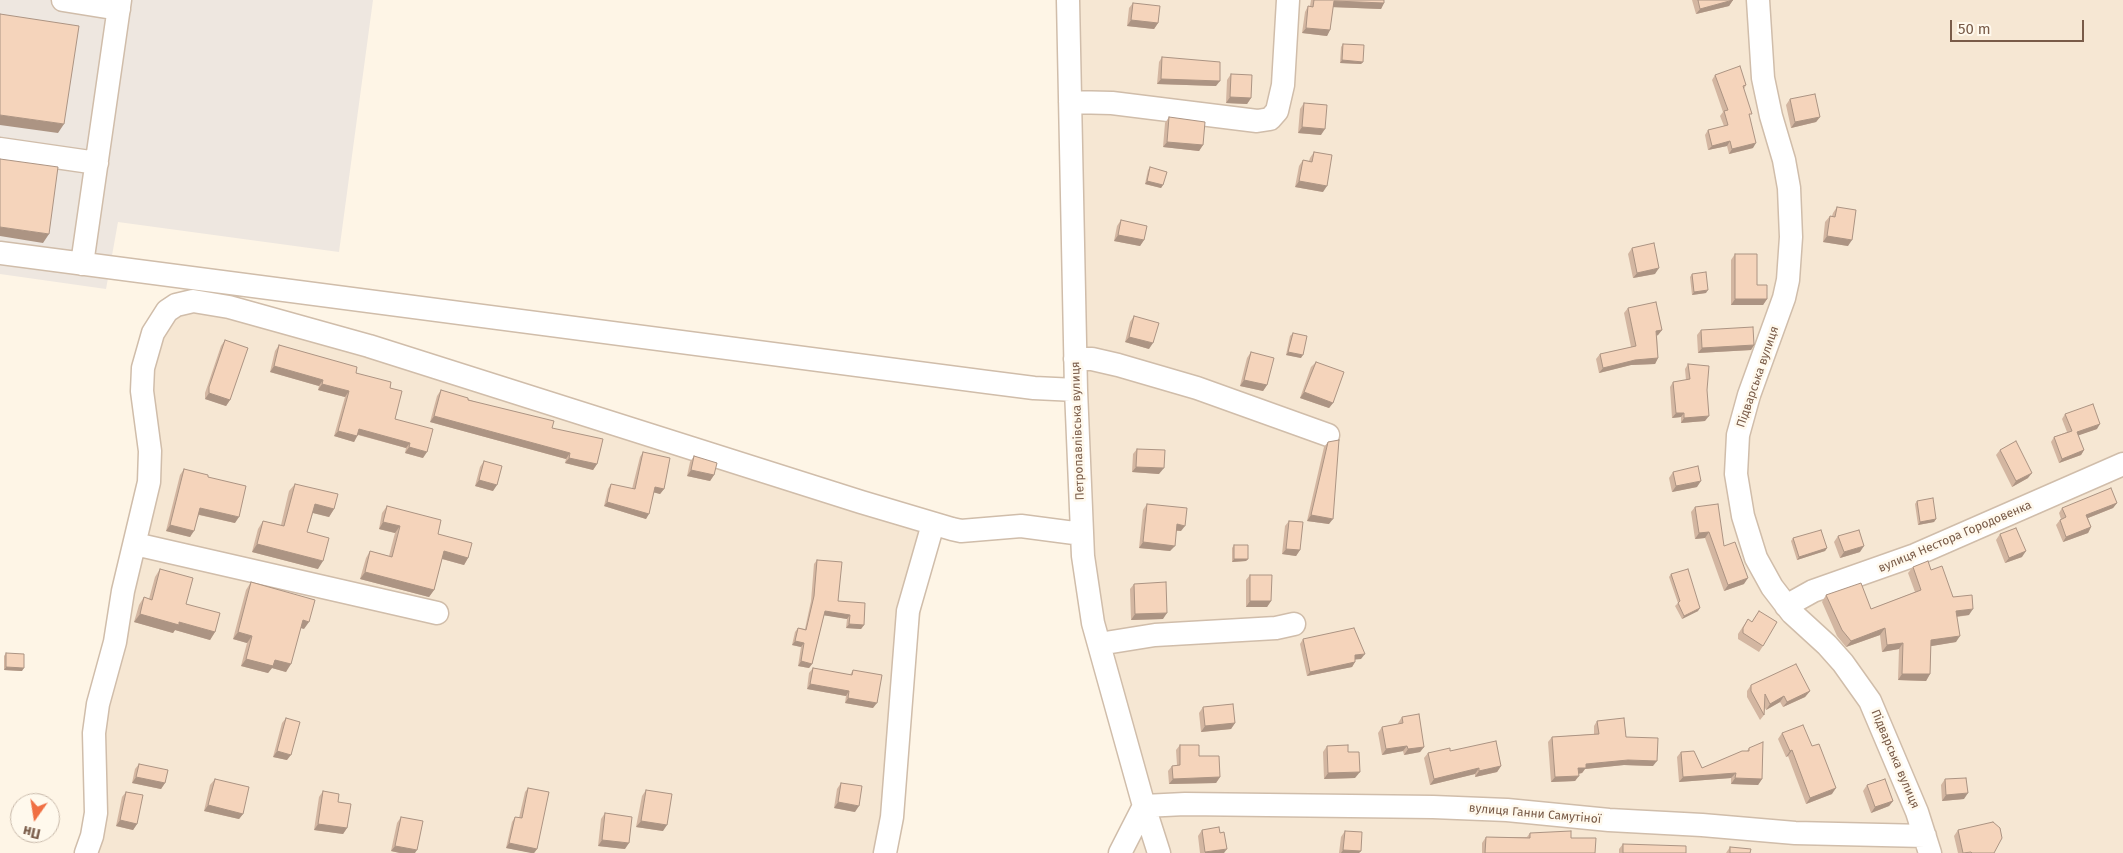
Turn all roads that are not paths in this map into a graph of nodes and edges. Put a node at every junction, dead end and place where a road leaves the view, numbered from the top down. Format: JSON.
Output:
{"nodes":[{"id":1,"x":63,"y":0,"type":"edge"},
{"id":2,"x":1068,"y":0,"type":"edge"},
{"id":3,"x":1288,"y":0,"type":"edge"},
{"id":4,"x":1758,"y":0,"type":"edge"},
{"id":5,"x":119,"y":4,"type":"edge"},
{"id":6,"x":1070,"y":102,"type":"junction"},
{"id":7,"x":0,"y":149,"type":"edge"},
{"id":8,"x":96,"y":163,"type":"junction"},
{"id":9,"x":0,"y":253,"type":"edge"},
{"id":10,"x":82,"y":264,"type":"junction"},
{"id":11,"x":1075,"y":359,"type":"junction"},
{"id":12,"x":1076,"y":390,"type":"junction"},
{"id":13,"x":1328,"y":436,"type":"dead end"},
{"id":14,"x":2123,"y":464,"type":"edge"},
{"id":15,"x":933,"y":524,"type":"junction"},
{"id":16,"x":1082,"y":534,"type":"junction"},
{"id":17,"x":135,"y":544,"type":"junction"},
{"id":18,"x":1786,"y":606,"type":"junction"},
{"id":19,"x":437,"y":613,"type":"dead end"},
{"id":20,"x":1294,"y":624,"type":"dead end"},
{"id":21,"x":1099,"y":644,"type":"junction"},
{"id":22,"x":1144,"y":806,"type":"junction"},
{"id":23,"x":1927,"y":844,"type":"edge"},
{"id":24,"x":86,"y":853,"type":"edge"},
{"id":25,"x":885,"y":853,"type":"edge"},
{"id":26,"x":1120,"y":853,"type":"edge"},
{"id":27,"x":1159,"y":853,"type":"edge"}],
"edges":[{"from":1,"to":5,"type":"street"},
{"from":2,"to":6,"type":"street","name":"Петропавлівська вулиця"},
{"from":3,"to":6,"type":"street"},
{"from":4,"to":18,"type":"street","name":"Підварська вулиця"},
{"from":5,"to":8,"type":"street"},
{"from":6,"to":11,"type":"street","name":"Петропавлівська вулиця"},
{"from":7,"to":8,"type":"street"},
{"from":8,"to":10,"type":"street"},
{"from":9,"to":10,"type":"street"},
{"from":10,"to":12,"type":"street"},
{"from":11,"to":12,"type":"street","name":"Петропавлівська вулиця"},
{"from":11,"to":13,"type":"street"},
{"from":12,"to":16,"type":"street","name":"Петропавлівська вулиця"},
{"from":14,"to":18,"type":"street","name":"вулиця Нестора Городовенка"},
{"from":15,"to":16,"type":"street"},
{"from":15,"to":17,"type":"street"},
{"from":15,"to":25,"type":"street"},
{"from":16,"to":21,"type":"street","name":"Петропавлівська вулиця"},
{"from":17,"to":19,"type":"street"},
{"from":17,"to":24,"type":"street"},
{"from":18,"to":23,"type":"street","name":"Підварська вулиця"},
{"from":20,"to":21,"type":"street"},
{"from":21,"to":22,"type":"street","name":"Петропавлівська вулиця"},
{"from":22,"to":23,"type":"street","name":"вулиця Ганни Самутіної"},
{"from":22,"to":26,"type":"street"},
{"from":22,"to":27,"type":"street","name":"Петропавлівська вулиця"}]}
